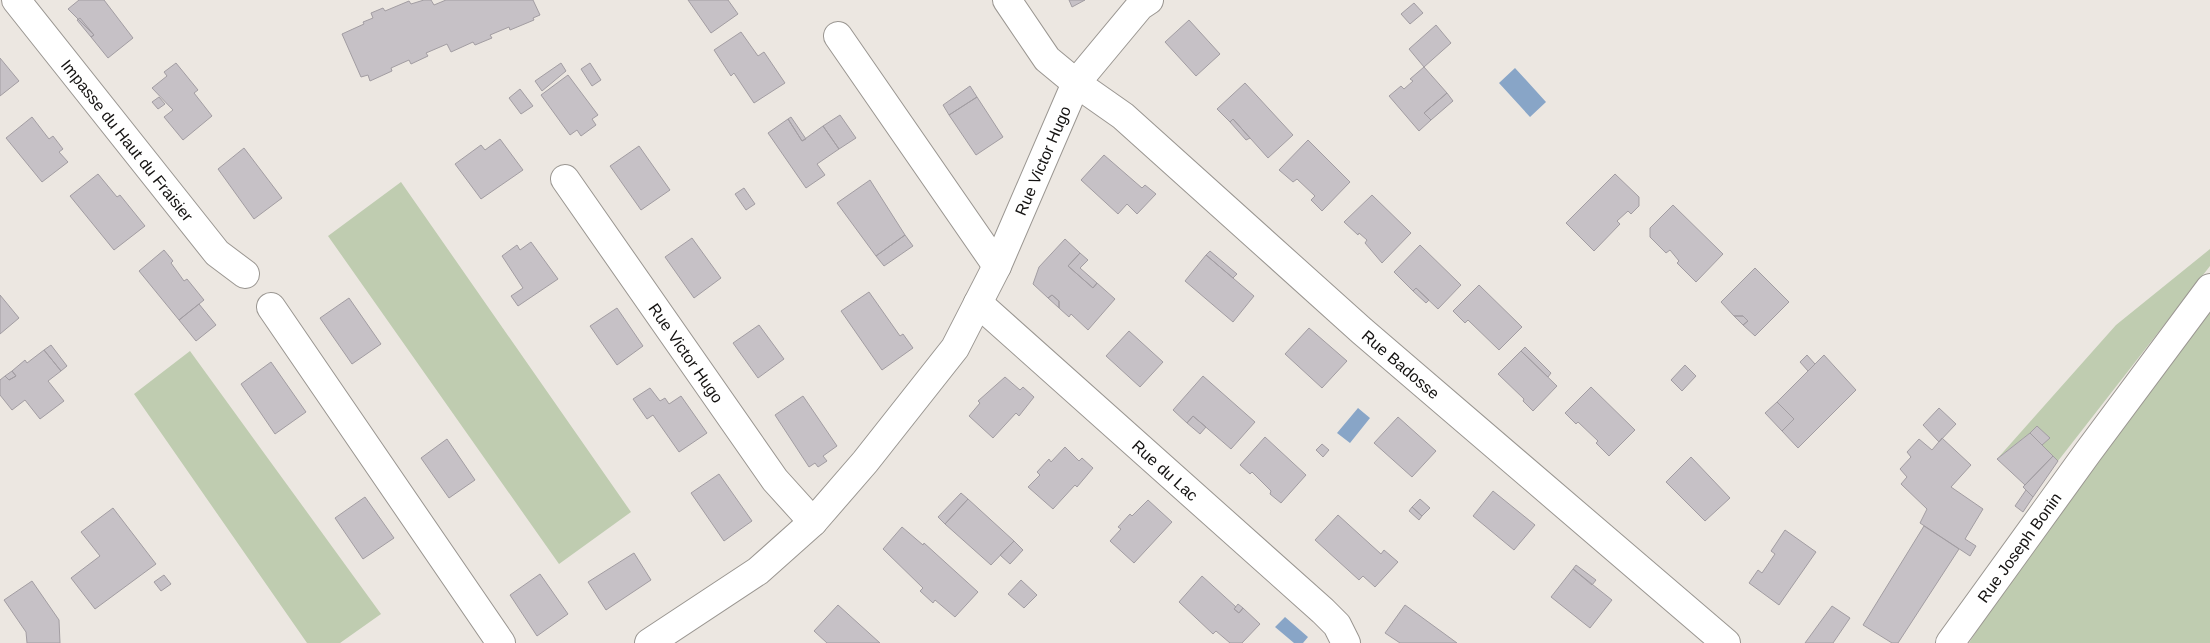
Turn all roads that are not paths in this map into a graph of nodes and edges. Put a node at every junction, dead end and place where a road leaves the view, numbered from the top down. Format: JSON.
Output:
{"nodes":[{"id":1,"x":16,"y":0,"type":"edge"},
{"id":2,"x":1007,"y":0,"type":"edge"},
{"id":3,"x":1148,"y":0,"type":"edge"},
{"id":4,"x":838,"y":36,"type":"dead end"},
{"id":5,"x":1076,"y":83,"type":"junction"},
{"id":6,"x":565,"y":179,"type":"dead end"},
{"id":7,"x":997,"y":266,"type":"junction"},
{"id":8,"x":245,"y":274,"type":"dead end"},
{"id":9,"x":2210,"y":288,"type":"edge"},
{"id":10,"x":978,"y":303,"type":"junction"},
{"id":11,"x":271,"y":307,"type":"dead end"},
{"id":12,"x":813,"y":522,"type":"junction"},
{"id":13,"x":502,"y":643,"type":"edge"},
{"id":14,"x":650,"y":643,"type":"edge"},
{"id":15,"x":1346,"y":643,"type":"edge"},
{"id":16,"x":1726,"y":643,"type":"edge"},
{"id":17,"x":1950,"y":643,"type":"edge"}],
"edges":[{"from":1,"to":8,"type":"street","name":"Impasse du Haut du Fraisier"},
{"from":2,"to":5,"type":"street","name":"Rue Badosse"},
{"from":3,"to":5,"type":"street","name":"Rue Victor Hugo"},
{"from":4,"to":7,"type":"street"},
{"from":5,"to":7,"type":"street","name":"Rue Victor Hugo"},
{"from":5,"to":16,"type":"street","name":"Rue Badosse"},
{"from":6,"to":12,"type":"street","name":"Rue Victor Hugo"},
{"from":7,"to":10,"type":"street","name":"Rue Victor Hugo"},
{"from":9,"to":17,"type":"street","name":"Rue Joseph Bonin"},
{"from":10,"to":12,"type":"street","name":"Rue Victor Hugo"},
{"from":10,"to":15,"type":"street","name":"Rue du Lac"},
{"from":11,"to":13,"type":"street"},
{"from":12,"to":14,"type":"street","name":"Rue Victor Hugo"}]}
